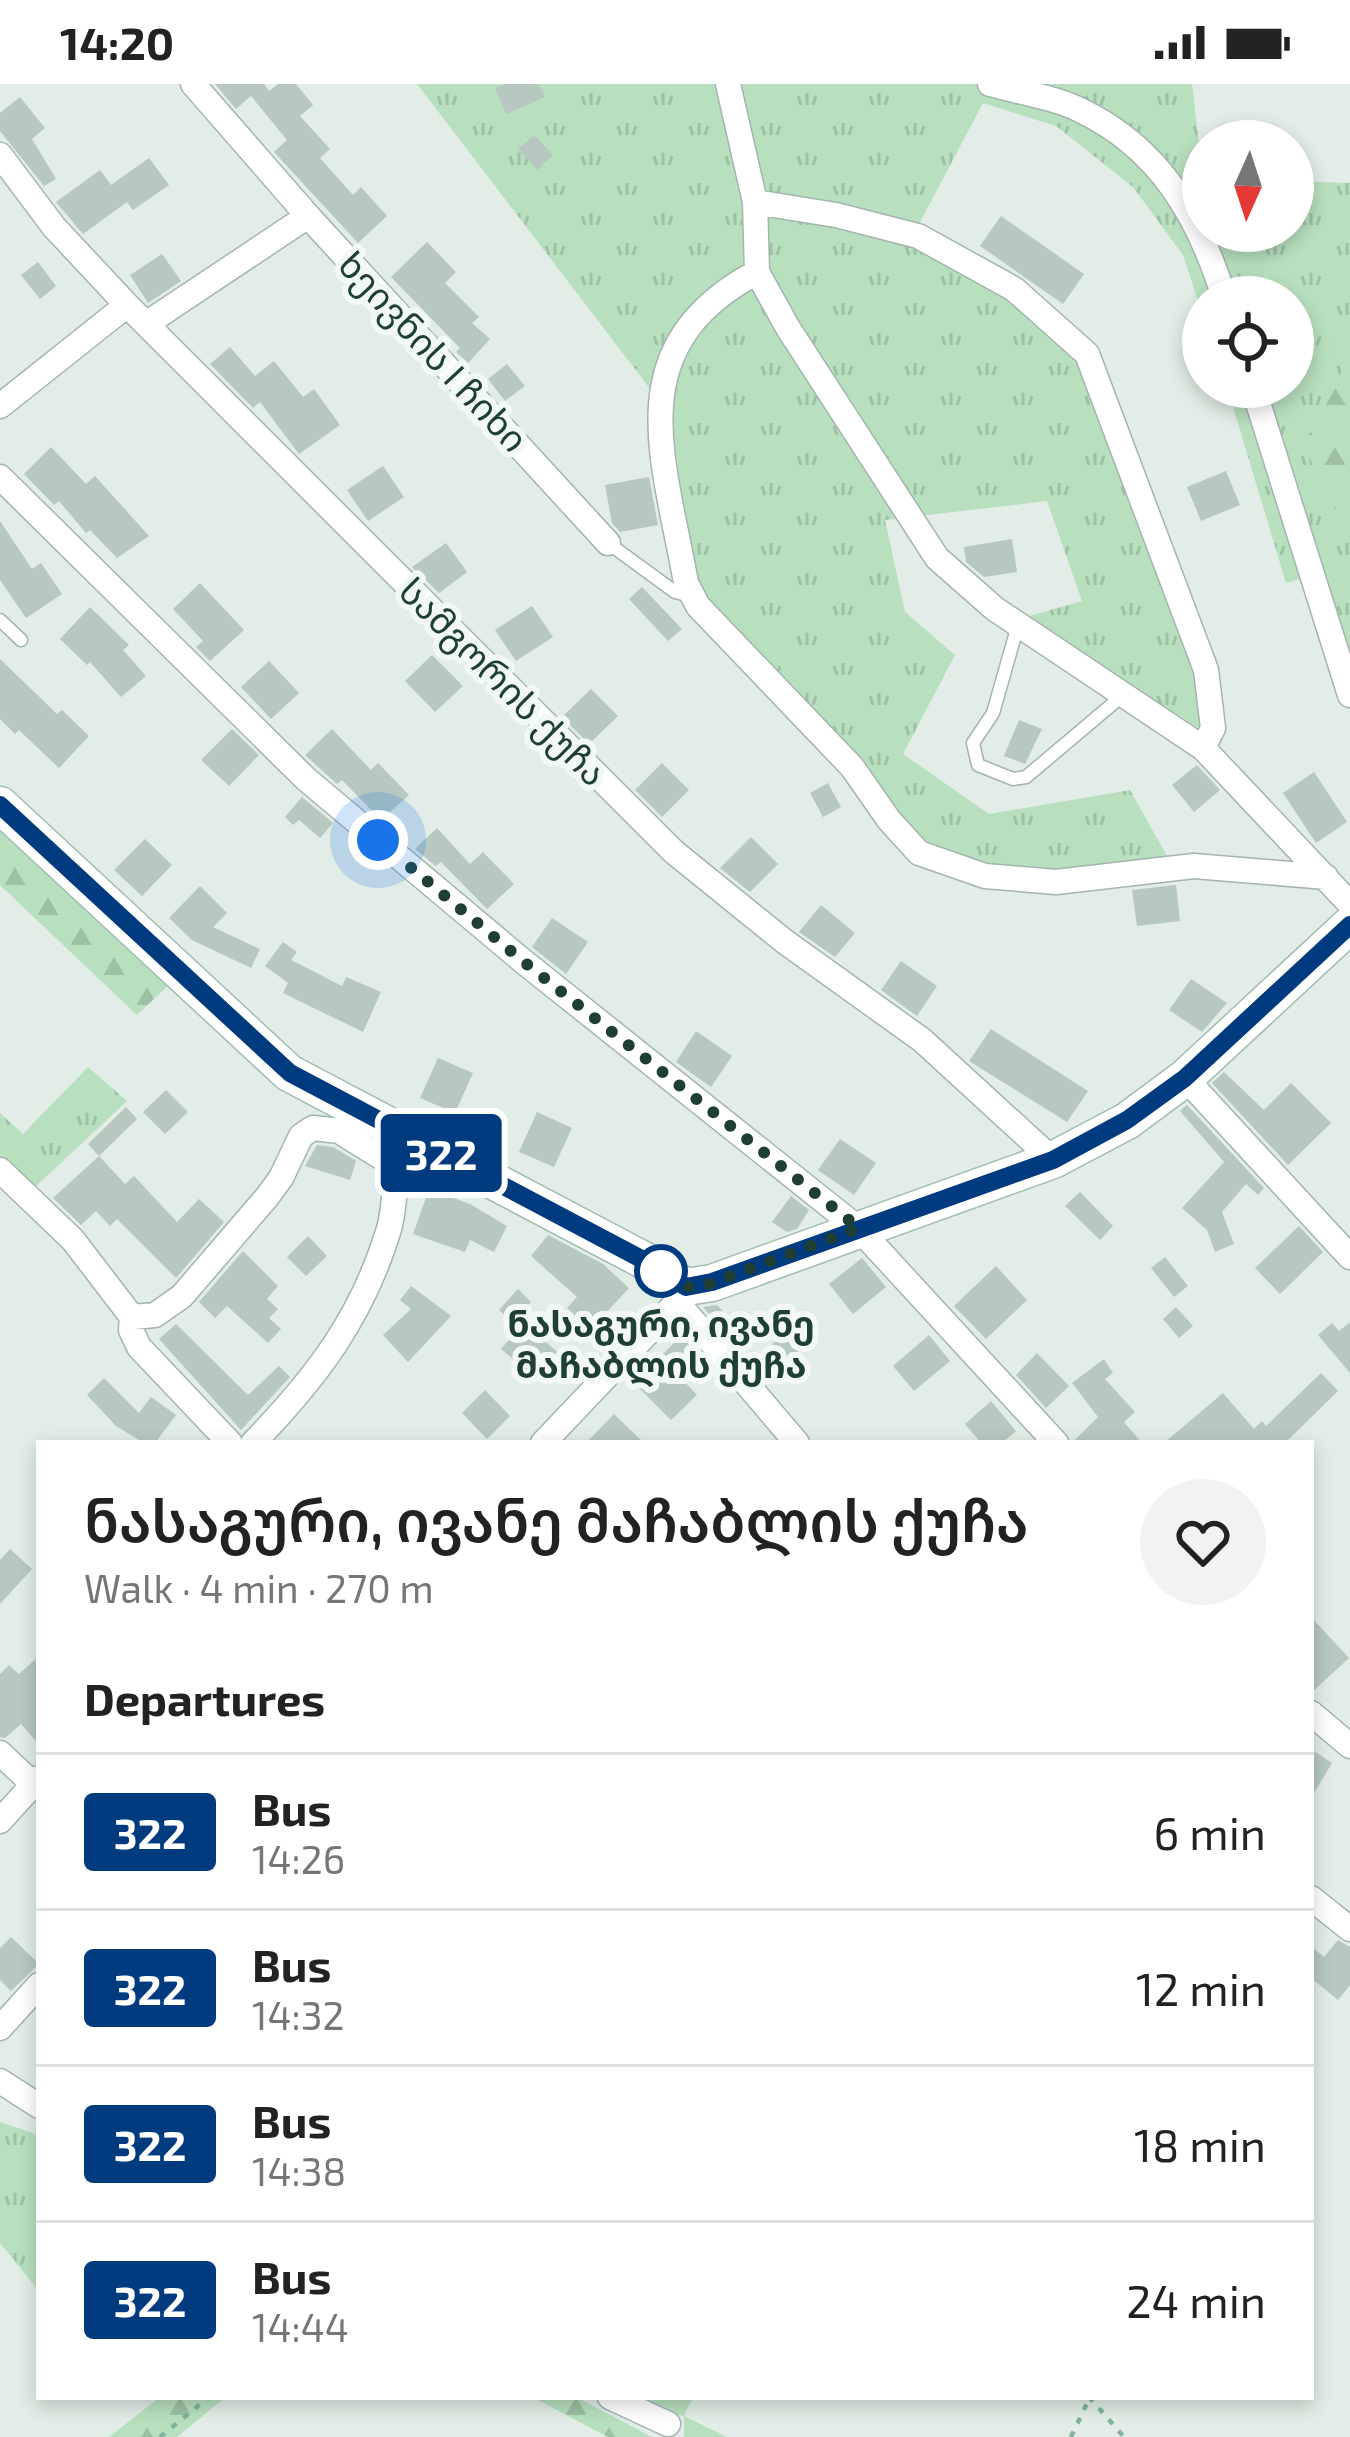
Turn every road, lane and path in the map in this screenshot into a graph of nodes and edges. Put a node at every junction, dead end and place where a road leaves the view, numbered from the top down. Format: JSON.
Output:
{"nodes":[{"id":1,"x":194,"y":84,"type":"edge"},
{"id":2,"x":728,"y":84,"type":"edge"},
{"id":3,"x":990,"y":84,"type":"edge"},
{"id":4,"x":0,"y":154,"type":"edge"},
{"id":5,"x":755,"y":202,"type":"junction"},
{"id":6,"x":308,"y":216,"type":"junction"},
{"id":7,"x":757,"y":272,"type":"junction"},
{"id":8,"x":1218,"y":276,"type":"edge"},
{"id":9,"x":127,"y":305,"type":"junction"},
{"id":10,"x":146,"y":324,"type":"junction"},
{"id":11,"x":0,"y":406,"type":"edge"},
{"id":12,"x":1259,"y":408,"type":"edge"},
{"id":13,"x":0,"y":477,"type":"edge"},
{"id":14,"x":608,"y":543,"type":"joint"},
{"id":15,"x":692,"y":596,"type":"junction"},
{"id":16,"x":0,"y":620,"type":"edge"},
{"id":17,"x":1018,"y":625,"type":"junction"},
{"id":18,"x":21,"y":640,"type":"dead end"},
{"id":19,"x":1123,"y":695,"type":"junction"},
{"id":20,"x":1350,"y":695,"type":"edge"},
{"id":21,"x":1203,"y":748,"type":"junction"},
{"id":22,"x":1,"y":809,"type":"edge"},
{"id":23,"x":1326,"y":878,"type":"junction"},
{"id":24,"x":1350,"y":904,"type":"edge"},
{"id":25,"x":1350,"y":925,"type":"edge"},
{"id":26,"x":1185,"y":1078,"type":"junction"},
{"id":27,"x":402,"y":1151,"type":"junction"},
{"id":28,"x":1053,"y":1160,"type":"junction"},
{"id":29,"x":0,"y":1170,"type":"edge"},
{"id":30,"x":859,"y":1228,"type":"junction"},
{"id":31,"x":1350,"y":1257,"type":"edge"},
{"id":32,"x":682,"y":1294,"type":"junction"},
{"id":33,"x":132,"y":1317,"type":"junction"},
{"id":34,"x":227,"y":1440,"type":"edge"},
{"id":35,"x":256,"y":1440,"type":"edge"},
{"id":36,"x":546,"y":1440,"type":"edge"},
{"id":37,"x":794,"y":1440,"type":"edge"},
{"id":38,"x":1053,"y":1440,"type":"edge"},
{"id":39,"x":1314,"y":1716,"type":"edge"},
{"id":40,"x":1350,"y":1746,"type":"edge"},
{"id":41,"x":0,"y":1753,"type":"edge"},
{"id":42,"x":36,"y":1781,"type":"edge"},
{"id":43,"x":0,"y":1821,"type":"edge"},
{"id":44,"x":1314,"y":1900,"type":"edge"},
{"id":45,"x":1350,"y":1930,"type":"edge"},
{"id":46,"x":36,"y":1988,"type":"edge"},
{"id":47,"x":0,"y":2028,"type":"edge"},
{"id":48,"x":0,"y":2081,"type":"edge"},
{"id":49,"x":36,"y":2104,"type":"edge"},
{"id":50,"x":205,"y":2400,"type":"edge"},
{"id":51,"x":616,"y":2400,"type":"edge"},
{"id":52,"x":1089,"y":2400,"type":"edge"},
{"id":53,"x":1093,"y":2400,"type":"edge"},
{"id":54,"x":668,"y":2424,"type":"dead end"},
{"id":55,"x":160,"y":2437,"type":"edge"},
{"id":56,"x":1071,"y":2437,"type":"edge"},
{"id":57,"x":1124,"y":2437,"type":"edge"}],
"edges":[{"from":1,"to":6,"type":"street","name":"ხეივნის I ჩიხი"},
{"from":2,"to":5,"type":"street"},
{"from":3,"to":8,"type":"street"},
{"from":4,"to":9,"type":"street","name":"სამგორის ქუჩა"},
{"from":5,"to":7,"type":"street"},
{"from":5,"to":21,"type":"street"},
{"from":6,"to":10,"type":"street"},
{"from":6,"to":14,"type":"street","name":"ხეივნის I ჩიხი"},
{"from":7,"to":15,"type":"street"},
{"from":7,"to":17,"type":"street"},
{"from":9,"to":10,"type":"street","name":"სამგორის ქუჩა"},
{"from":9,"to":11,"type":"street"},
{"from":10,"to":28,"type":"street","name":"სამგორის ქუჩა"},
{"from":12,"to":20,"type":"street"},
{"from":13,"to":30,"type":"street"},
{"from":14,"to":15,"type":"lane","name":"ხეივნის I ჩიხი"},
{"from":15,"to":23,"type":"street"},
{"from":16,"to":18,"type":"lane"},
{"from":17,"to":19,"type":"street"},
{"from":17,"to":19,"type":"lane"},
{"from":19,"to":21,"type":"street"},
{"from":21,"to":23,"type":"street"},
{"from":22,"to":27,"type":"street"},
{"from":23,"to":24,"type":"street"},
{"from":25,"to":26,"type":"street"},
{"from":26,"to":28,"type":"street"},
{"from":26,"to":31,"type":"street"},
{"from":27,"to":32,"type":"street"},
{"from":27,"to":33,"type":"street"},
{"from":27,"to":35,"type":"street"},
{"from":28,"to":30,"type":"street"},
{"from":29,"to":33,"type":"street"},
{"from":30,"to":32,"type":"street"},
{"from":30,"to":38,"type":"street"},
{"from":32,"to":36,"type":"street"},
{"from":32,"to":37,"type":"street"},
{"from":33,"to":34,"type":"street"},
{"from":39,"to":40,"type":"street"},
{"from":41,"to":42,"type":"street"},
{"from":42,"to":43,"type":"street"},
{"from":44,"to":45,"type":"street"},
{"from":46,"to":47,"type":"street"},
{"from":48,"to":49,"type":"street"},
{"from":50,"to":55,"type":"path"},
{"from":51,"to":54,"type":"street"},
{"from":52,"to":56,"type":"path"},
{"from":53,"to":57,"type":"path"}]}
